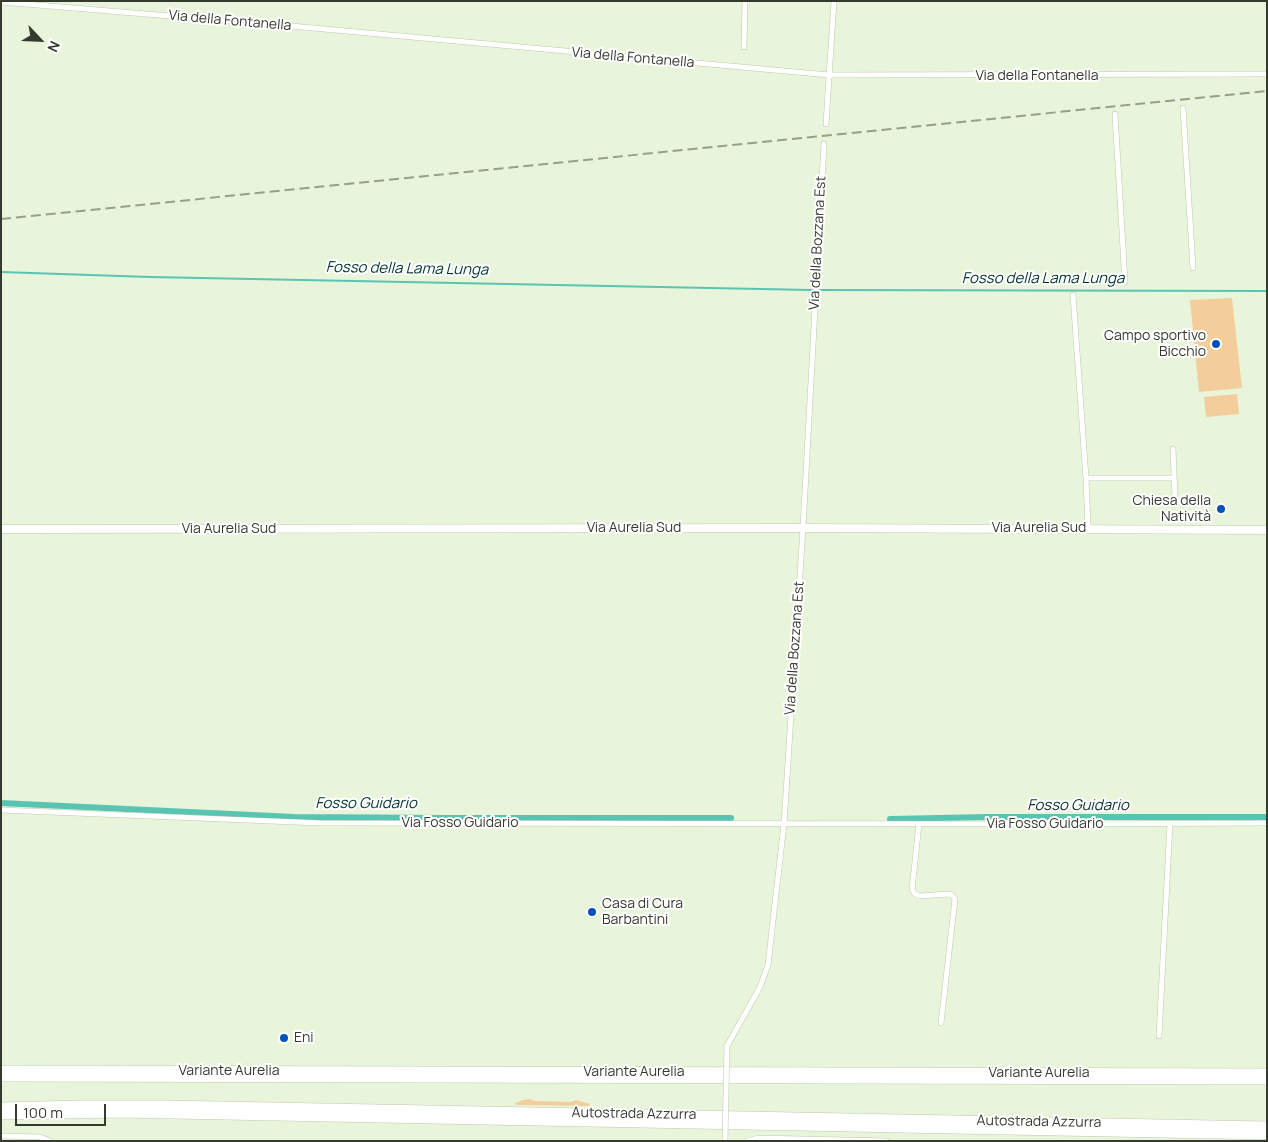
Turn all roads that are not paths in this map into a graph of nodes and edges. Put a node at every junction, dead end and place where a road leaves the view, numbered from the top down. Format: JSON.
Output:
{"nodes":[{"id":1,"x":745,"y":1,"type":"edge"},
{"id":2,"x":834,"y":1,"type":"edge"},
{"id":3,"x":1,"y":2,"type":"edge"},
{"id":4,"x":744,"y":47,"type":"dead end"},
{"id":5,"x":1267,"y":74,"type":"edge"},
{"id":6,"x":829,"y":76,"type":"junction"},
{"id":7,"x":1182,"y":108,"type":"dead end"},
{"id":8,"x":1115,"y":114,"type":"dead end"},
{"id":9,"x":826,"y":124,"type":"dead end"},
{"id":10,"x":824,"y":144,"type":"dead end"},
{"id":11,"x":1193,"y":268,"type":"dead end"},
{"id":12,"x":1125,"y":282,"type":"dead end"},
{"id":13,"x":1073,"y":295,"type":"dead end"},
{"id":14,"x":1172,"y":449,"type":"dead end"},
{"id":15,"x":1086,"y":478,"type":"junction"},
{"id":16,"x":1174,"y":478,"type":"junction"},
{"id":17,"x":1174,"y":498,"type":"dead end"},
{"id":18,"x":803,"y":528,"type":"junction"},
{"id":19,"x":1088,"y":528,"type":"junction"},
{"id":20,"x":1,"y":529,"type":"edge"},
{"id":21,"x":1267,"y":530,"type":"edge"},
{"id":22,"x":1,"y":810,"type":"edge"},
{"id":23,"x":1170,"y":823,"type":"junction"},
{"id":24,"x":1267,"y":823,"type":"edge"},
{"id":25,"x":784,"y":824,"type":"junction"},
{"id":26,"x":919,"y":824,"type":"junction"},
{"id":27,"x":941,"y":1023,"type":"dead end"},
{"id":28,"x":1159,"y":1036,"type":"dead end"},
{"id":29,"x":1,"y":1070,"type":"edge"},
{"id":30,"x":1267,"y":1073,"type":"edge"},
{"id":31,"x":1,"y":1077,"type":"edge"},
{"id":32,"x":1267,"y":1080,"type":"edge"},
{"id":33,"x":1,"y":1107,"type":"edge"},
{"id":34,"x":1,"y":1115,"type":"edge"},
{"id":35,"x":1267,"y":1126,"type":"edge"},
{"id":36,"x":1267,"y":1134,"type":"edge"},
{"id":37,"x":1,"y":1136,"type":"edge"},
{"id":38,"x":50,"y":1141,"type":"edge"},
{"id":39,"x":725,"y":1141,"type":"edge"},
{"id":40,"x":748,"y":1141,"type":"edge"},
{"id":41,"x":887,"y":1141,"type":"edge"}],
"edges":[{"from":1,"to":4,"type":"street"},
{"from":2,"to":6,"type":"street"},
{"from":3,"to":6,"type":"street","name":"Via della Fontanella"},
{"from":5,"to":6,"type":"street","name":"Via della Fontanella"},
{"from":6,"to":9,"type":"street"},
{"from":7,"to":11,"type":"street"},
{"from":8,"to":12,"type":"street"},
{"from":10,"to":18,"type":"street","name":"Via della Bozzana Est"},
{"from":13,"to":15,"type":"street"},
{"from":14,"to":16,"type":"street"},
{"from":15,"to":16,"type":"street"},
{"from":15,"to":19,"type":"street"},
{"from":16,"to":17,"type":"street"},
{"from":18,"to":19,"type":"main road","name":"Via Aurelia Sud"},
{"from":18,"to":20,"type":"main road","name":"Via Aurelia Sud"},
{"from":18,"to":25,"type":"street","name":"Via della Bozzana Est"},
{"from":19,"to":21,"type":"main road","name":"Via Aurelia Sud"},
{"from":22,"to":25,"type":"street","name":"Via Fosso Guidario"},
{"from":23,"to":24,"type":"street","name":"Via Fosso Guidario"},
{"from":23,"to":26,"type":"street","name":"Via Fosso Guidario"},
{"from":23,"to":28,"type":"street"},
{"from":25,"to":26,"type":"street","name":"Via Fosso Guidario"},
{"from":25,"to":39,"type":"street","name":"Via della Bozzana Est","bridge":true},
{"from":26,"to":27,"type":"street"},
{"from":29,"to":30,"type":"highway","name":"Variante Aurelia"},
{"from":31,"to":32,"type":"highway","name":"Variante Aurelia"},
{"from":33,"to":35,"type":"highway","name":"Autostrada Azzurra"},
{"from":34,"to":36,"type":"highway","name":"Autostrada Azzurra"},
{"from":37,"to":38,"type":"street"},
{"from":40,"to":41,"type":"street"}]}
